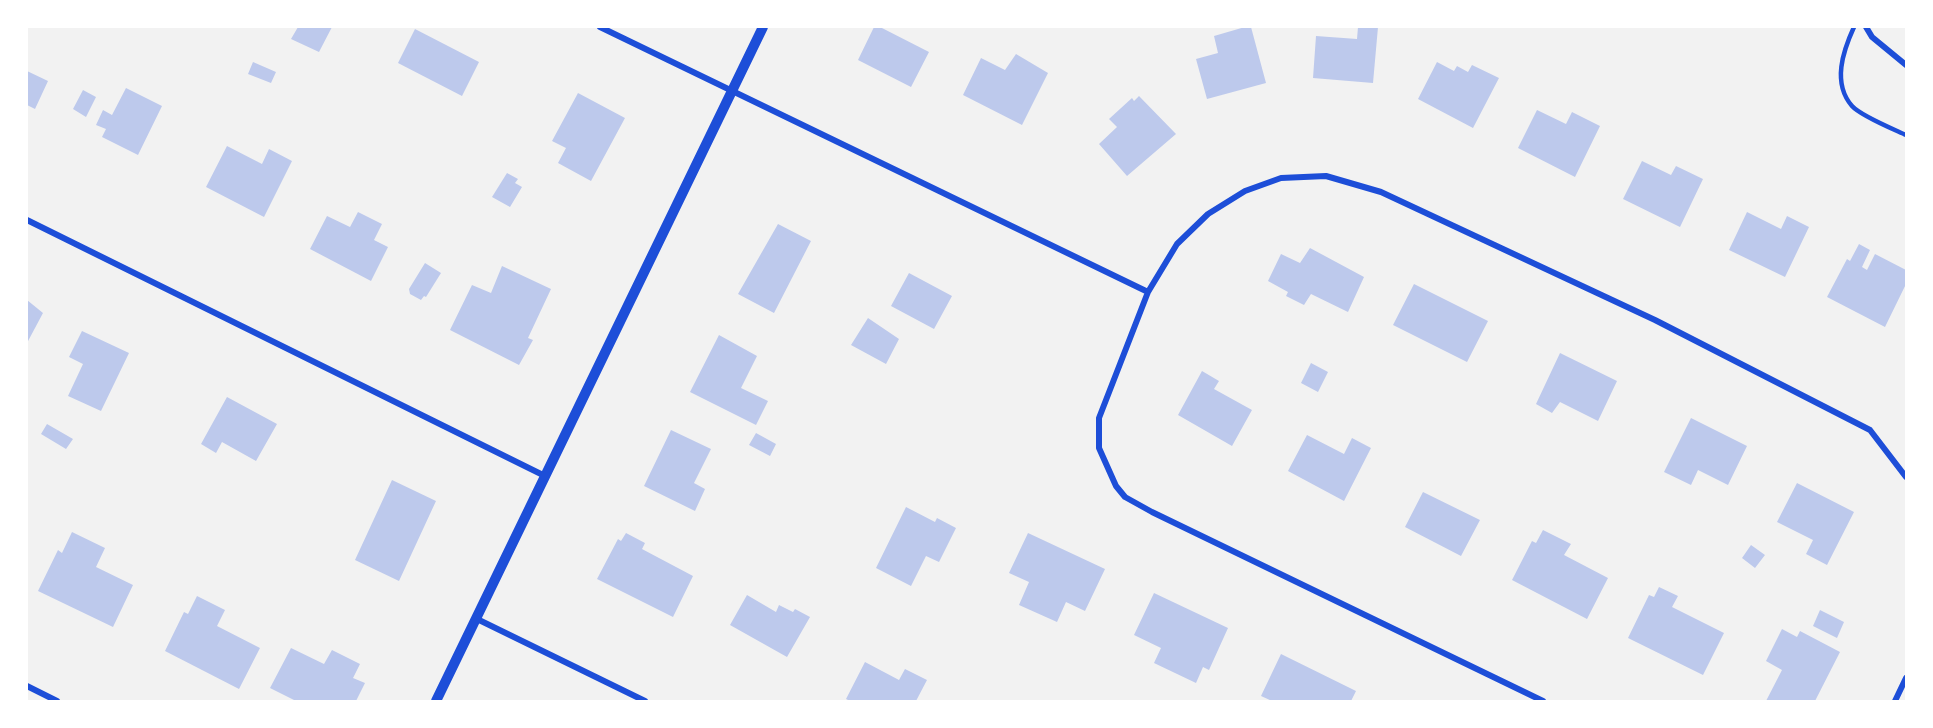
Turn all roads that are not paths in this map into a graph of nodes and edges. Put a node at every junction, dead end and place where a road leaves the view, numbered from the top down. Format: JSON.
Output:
{"nodes":[{"id":1,"x":600,"y":27,"type":"edge"},
{"id":2,"x":763,"y":27,"type":"edge"},
{"id":3,"x":1854,"y":27,"type":"edge"},
{"id":4,"x":1866,"y":27,"type":"edge"},
{"id":5,"x":1906,"y":65,"type":"edge"},
{"id":6,"x":731,"y":91,"type":"junction"},
{"id":7,"x":1906,"y":135,"type":"edge"},
{"id":8,"x":27,"y":220,"type":"edge"},
{"id":9,"x":1148,"y":292,"type":"junction"},
{"id":10,"x":545,"y":476,"type":"junction"},
{"id":11,"x":1906,"y":477,"type":"edge"},
{"id":12,"x":477,"y":619,"type":"junction"},
{"id":13,"x":1906,"y":678,"type":"edge"},
{"id":14,"x":27,"y":686,"type":"edge"},
{"id":15,"x":57,"y":701,"type":"edge"},
{"id":16,"x":436,"y":701,"type":"edge"},
{"id":17,"x":645,"y":701,"type":"edge"},
{"id":18,"x":1543,"y":701,"type":"edge"},
{"id":19,"x":1895,"y":701,"type":"edge"}],
"edges":[{"from":1,"to":6,"type":"street"},
{"from":2,"to":6,"type":"street"},
{"from":3,"to":7,"type":"lane"},
{"from":4,"to":5,"type":"street"},
{"from":6,"to":9,"type":"street"},
{"from":6,"to":10,"type":"street"},
{"from":8,"to":10,"type":"street"},
{"from":9,"to":11,"type":"street"},
{"from":9,"to":18,"type":"street"},
{"from":10,"to":12,"type":"street"},
{"from":12,"to":16,"type":"street"},
{"from":12,"to":17,"type":"street"},
{"from":13,"to":19,"type":"street"},
{"from":14,"to":15,"type":"street"}]}
